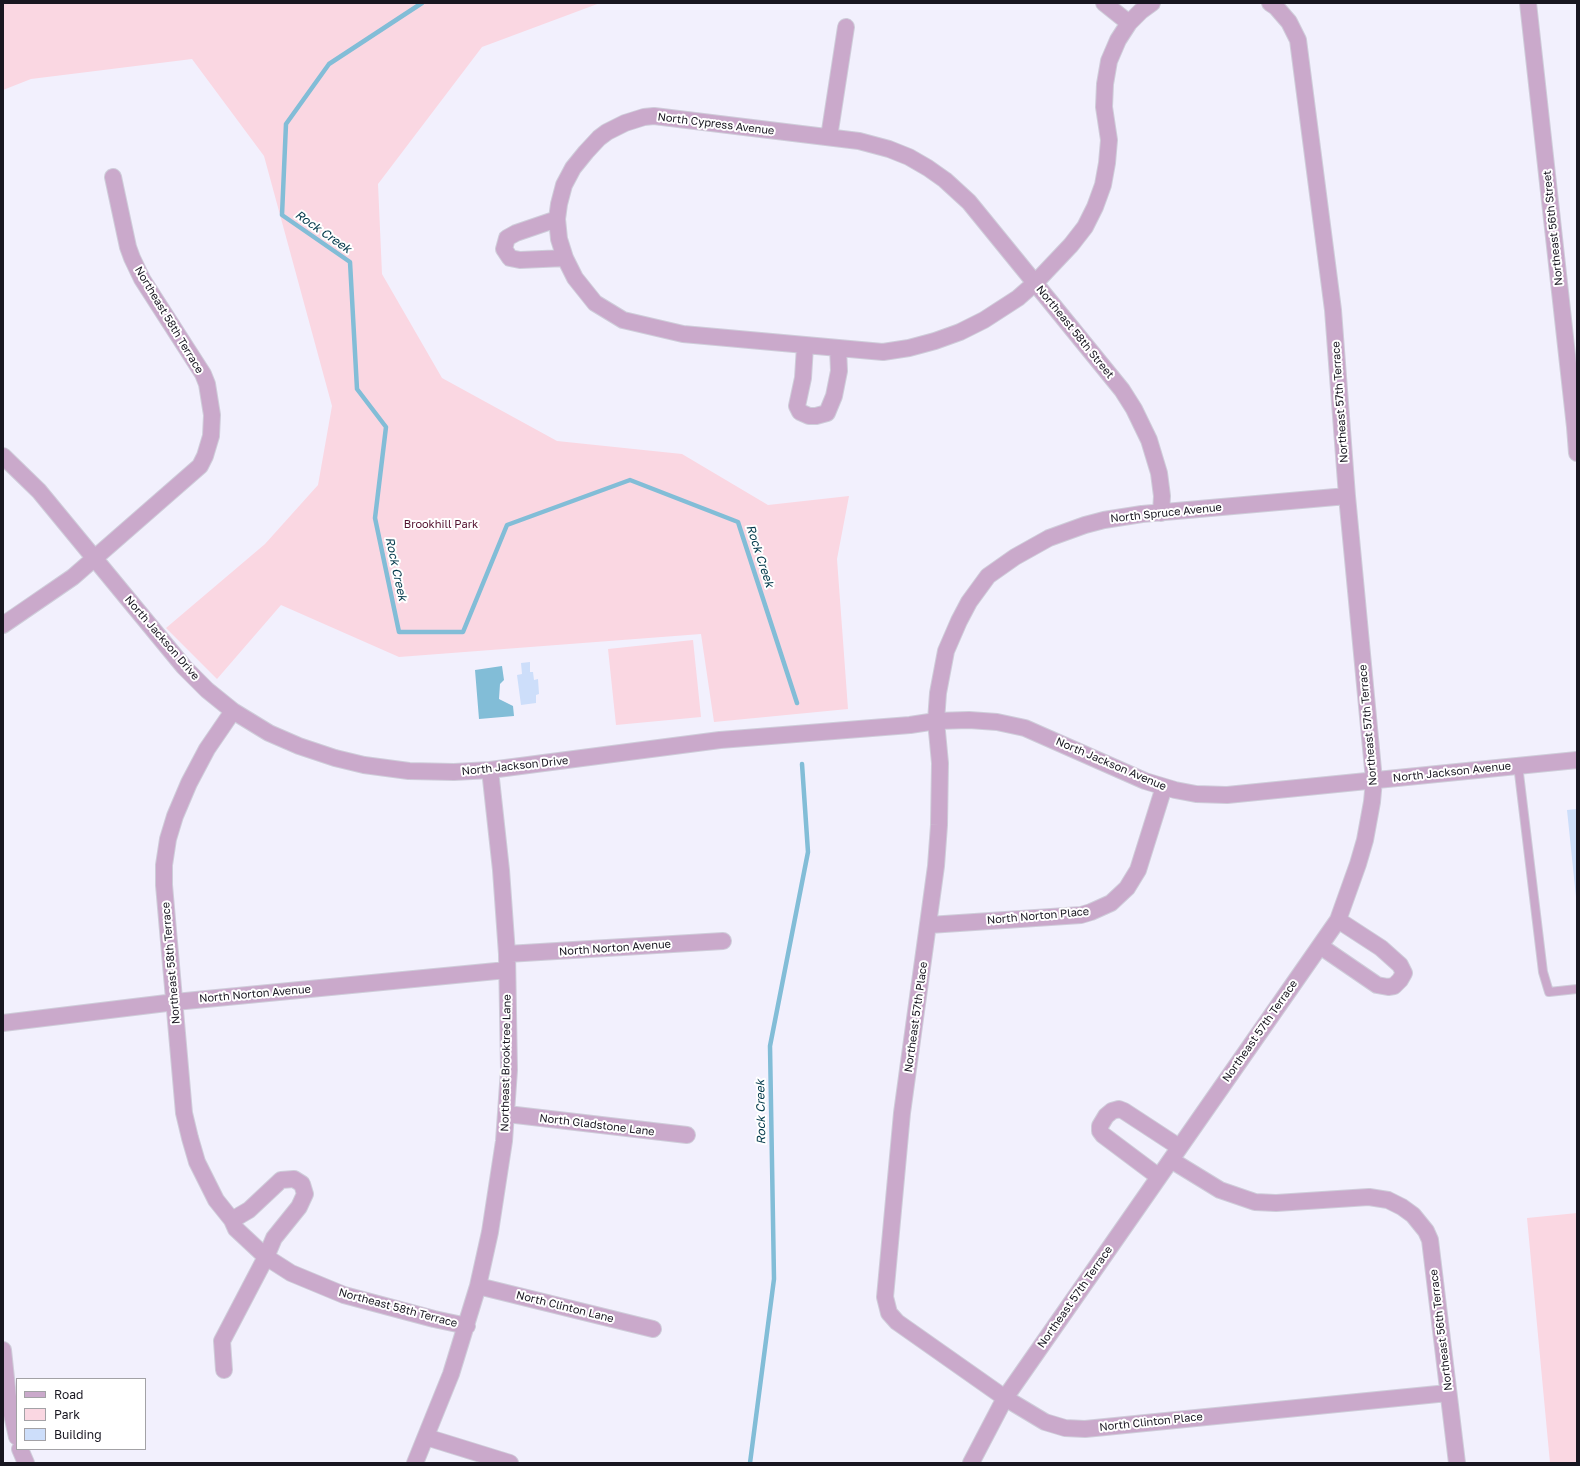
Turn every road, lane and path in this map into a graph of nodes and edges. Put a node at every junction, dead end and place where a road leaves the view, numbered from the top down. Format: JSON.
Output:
{"nodes":[{"id":1,"x":1104,"y":3,"type":"edge"},
{"id":2,"x":1152,"y":3,"type":"edge"},
{"id":3,"x":1270,"y":3,"type":"edge"},
{"id":4,"x":1528,"y":3,"type":"edge"},
{"id":5,"x":1129,"y":23,"type":"junction"},
{"id":6,"x":846,"y":26,"type":"dead end"},
{"id":7,"x":828,"y":136,"type":"junction"},
{"id":8,"x":113,"y":177,"type":"dead end"},
{"id":9,"x":557,"y":219,"type":"junction"},
{"id":10,"x":565,"y":258,"type":"junction"},
{"id":11,"x":1035,"y":283,"type":"junction"},
{"id":12,"x":805,"y":346,"type":"junction"},
{"id":13,"x":838,"y":348,"type":"junction"},
{"id":14,"x":1576,"y":427,"type":"edge"},
{"id":15,"x":1577,"y":453,"type":"edge"},
{"id":16,"x":3,"y":456,"type":"edge"},
{"id":17,"x":1346,"y":496,"type":"junction"},
{"id":18,"x":1162,"y":513,"type":"junction"},
{"id":19,"x":94,"y":559,"type":"junction"},
{"id":20,"x":3,"y":625,"type":"edge"},
{"id":21,"x":233,"y":710,"type":"junction"},
{"id":22,"x":936,"y":721,"type":"junction"},
{"id":23,"x":814,"y":733,"type":"joint"},
{"id":24,"x":1577,"y":760,"type":"edge"},
{"id":25,"x":1518,"y":765,"type":"junction"},
{"id":26,"x":490,"y":770,"type":"junction"},
{"id":27,"x":1374,"y":780,"type":"junction"},
{"id":28,"x":1164,"y":787,"type":"junction"},
{"id":29,"x":1338,"y":920,"type":"junction"},
{"id":30,"x":929,"y":925,"type":"junction"},
{"id":31,"x":723,"y":941,"type":"dead end"},
{"id":32,"x":1320,"y":946,"type":"junction"},
{"id":33,"x":507,"y":954,"type":"junction"},
{"id":34,"x":507,"y":970,"type":"junction"},
{"id":35,"x":1577,"y":989,"type":"edge"},
{"id":36,"x":175,"y":1002,"type":"junction"},
{"id":37,"x":3,"y":1023,"type":"edge"},
{"id":38,"x":507,"y":1114,"type":"junction"},
{"id":39,"x":687,"y":1135,"type":"dead end"},
{"id":40,"x":1175,"y":1153,"type":"junction"},
{"id":41,"x":1159,"y":1177,"type":"junction"},
{"id":42,"x":232,"y":1220,"type":"junction"},
{"id":43,"x":266,"y":1257,"type":"junction"},
{"id":44,"x":478,"y":1286,"type":"junction"},
{"id":45,"x":889,"y":1313,"type":"joint"},
{"id":46,"x":467,"y":1326,"type":"junction"},
{"id":47,"x":653,"y":1329,"type":"dead end"},
{"id":48,"x":3,"y":1350,"type":"edge"},
{"id":49,"x":224,"y":1370,"type":"dead end"},
{"id":50,"x":1448,"y":1393,"type":"junction"},
{"id":51,"x":1005,"y":1398,"type":"junction"},
{"id":52,"x":16,"y":1433,"type":"edge"},
{"id":53,"x":426,"y":1437,"type":"junction"},
{"id":54,"x":20,"y":1450,"type":"edge"},
{"id":55,"x":26,"y":1463,"type":"edge"},
{"id":56,"x":415,"y":1463,"type":"edge"},
{"id":57,"x":510,"y":1463,"type":"edge"},
{"id":58,"x":971,"y":1463,"type":"edge"},
{"id":59,"x":1457,"y":1463,"type":"edge"}],
"edges":[{"from":1,"to":5,"type":"street"},
{"from":2,"to":5,"type":"street"},
{"from":3,"to":17,"type":"street","name":"Northeast 57th Terrace"},
{"from":4,"to":14,"type":"street","name":"Northeast 56th Street"},
{"from":5,"to":11,"type":"street","name":"Northeast 58th Street"},
{"from":6,"to":7,"type":"street"},
{"from":7,"to":9,"type":"street","name":"North Cypress Avenue"},
{"from":7,"to":11,"type":"street","name":"North Cypress Avenue"},
{"from":8,"to":19,"type":"street","name":"Northeast 58th Terrace"},
{"from":9,"to":10,"type":"street","name":"North Cypress Avenue"},
{"from":9,"to":10,"type":"street"},
{"from":10,"to":12,"type":"street","name":"North Cypress Avenue"},
{"from":11,"to":13,"type":"street","name":"North Cypress Avenue"},
{"from":11,"to":18,"type":"street","name":"Northeast 58th Street"},
{"from":12,"to":13,"type":"street","name":"North Cypress Avenue"},
{"from":12,"to":13,"type":"street"},
{"from":14,"to":15,"type":"street","name":"Northeast 56th Street"},
{"from":16,"to":19,"type":"street","name":"North Jackson Drive"},
{"from":17,"to":18,"type":"street","name":"North Spruce Avenue"},
{"from":17,"to":27,"type":"street","name":"Northeast 57th Terrace"},
{"from":18,"to":22,"type":"street","name":"North Spruce Avenue"},
{"from":19,"to":20,"type":"street"},
{"from":19,"to":21,"type":"street","name":"North Jackson Drive"},
{"from":21,"to":26,"type":"street","name":"North Jackson Drive"},
{"from":21,"to":36,"type":"street","name":"Northeast 58th Terrace"},
{"from":22,"to":23,"type":"street","name":"North Jackson Avenue"},
{"from":22,"to":28,"type":"street","name":"North Jackson Avenue"},
{"from":22,"to":30,"type":"street","name":"Northeast 57th Place"},
{"from":23,"to":26,"type":"street","name":"North Jackson Drive"},
{"from":24,"to":25,"type":"street","name":"North Jackson Avenue"},
{"from":25,"to":27,"type":"street","name":"North Jackson Avenue"},
{"from":25,"to":35,"type":"lane"},
{"from":26,"to":33,"type":"street","name":"Northeast Brooktree Lane"},
{"from":27,"to":28,"type":"street","name":"North Jackson Avenue"},
{"from":27,"to":29,"type":"street","name":"Northeast 57th Terrace"},
{"from":28,"to":30,"type":"street","name":"North Norton Place"},
{"from":29,"to":32,"type":"street","name":"Northeast 57th Terrace"},
{"from":29,"to":32,"type":"street"},
{"from":30,"to":45,"type":"street","name":"Northeast 57th Place"},
{"from":31,"to":33,"type":"street","name":"North Norton Avenue"},
{"from":32,"to":40,"type":"street","name":"Northeast 57th Terrace"},
{"from":33,"to":34,"type":"street","name":"Northeast Brooktree Lane"},
{"from":34,"to":36,"type":"street","name":"North Norton Avenue"},
{"from":34,"to":38,"type":"street","name":"Northeast Brooktree Lane"},
{"from":36,"to":37,"type":"street","name":"North Norton Avenue"},
{"from":36,"to":42,"type":"street","name":"Northeast 58th Terrace"},
{"from":38,"to":39,"type":"street","name":"North Gladstone Lane"},
{"from":38,"to":44,"type":"street","name":"Northeast Brooktree Lane"},
{"from":40,"to":41,"type":"street","name":"Northeast 57th Terrace"},
{"from":40,"to":41,"type":"street","name":"Northeast 56th Terrace"},
{"from":40,"to":50,"type":"street","name":"Northeast 56th Terrace"},
{"from":41,"to":51,"type":"street","name":"Northeast 57th Terrace"},
{"from":42,"to":43,"type":"street","name":"Northeast 58th Terrace"},
{"from":42,"to":43,"type":"street"},
{"from":43,"to":46,"type":"street","name":"Northeast 58th Terrace"},
{"from":43,"to":49,"type":"street"},
{"from":44,"to":46,"type":"street","name":"Northeast Brooktree Lane"},
{"from":44,"to":47,"type":"street","name":"North Clinton Lane"},
{"from":45,"to":51,"type":"street","name":"North Clinton Place"},
{"from":46,"to":53,"type":"street","name":"Northeast Brooktree Lane"},
{"from":48,"to":52,"type":"street"},
{"from":50,"to":51,"type":"street","name":"North Clinton Place"},
{"from":50,"to":59,"type":"street","name":"Northeast 56th Terrace"},
{"from":51,"to":58,"type":"street","name":"Northeast 57th Terrace"},
{"from":53,"to":56,"type":"street","name":"Northeast Brooktree Lane"},
{"from":53,"to":57,"type":"street"},
{"from":54,"to":55,"type":"street"}]}
